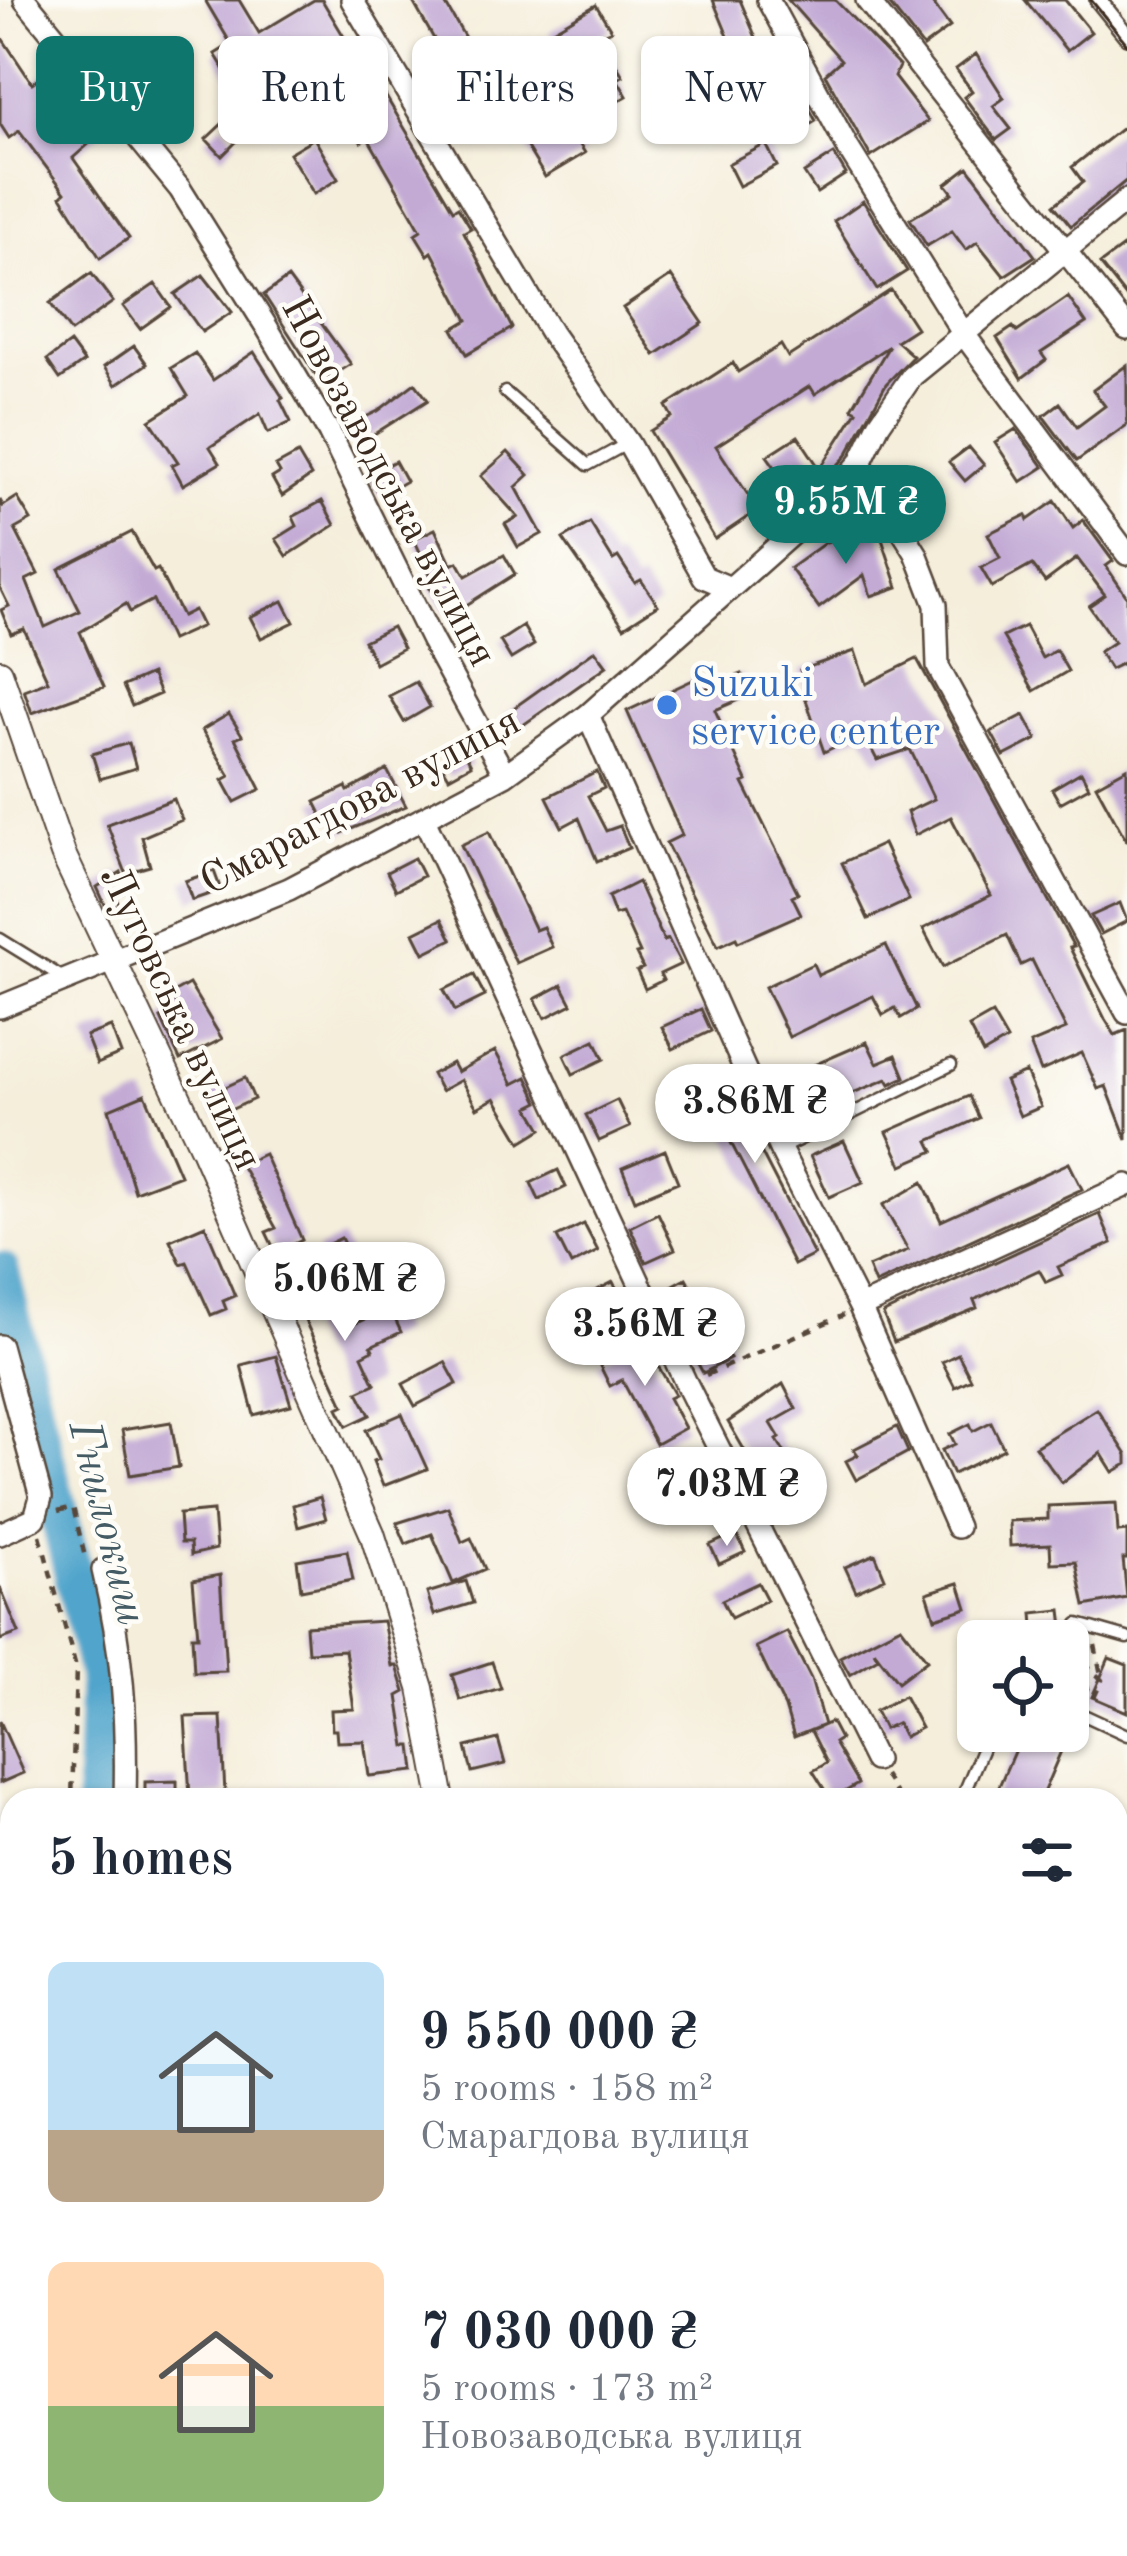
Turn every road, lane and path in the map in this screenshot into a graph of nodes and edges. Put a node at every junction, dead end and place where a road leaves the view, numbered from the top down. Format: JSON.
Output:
{"nodes":[{"id":1,"x":25,"y":0,"type":"edge"},
{"id":2,"x":352,"y":0,"type":"edge"},
{"id":3,"x":768,"y":0,"type":"edge"},
{"id":4,"x":867,"y":0,"type":"edge"},
{"id":5,"x":1098,"y":0,"type":"edge"},
{"id":6,"x":1127,"y":36,"type":"edge"},
{"id":7,"x":1127,"y":200,"type":"edge"},
{"id":8,"x":1067,"y":250,"type":"junction"},
{"id":9,"x":1127,"y":329,"type":"edge"},
{"id":10,"x":963,"y":333,"type":"junction"},
{"id":11,"x":505,"y":392,"type":"dead end"},
{"id":12,"x":628,"y":443,"type":"junction"},
{"id":13,"x":860,"y":463,"type":"junction"},
{"id":14,"x":1127,"y":554,"type":"edge"},
{"id":15,"x":730,"y":588,"type":"junction"},
{"id":16,"x":0,"y":672,"type":"edge"},
{"id":17,"x":588,"y":715,"type":"junction"},
{"id":18,"x":505,"y":775,"type":"junction"},
{"id":19,"x":424,"y":819,"type":"junction"},
{"id":20,"x":0,"y":939,"type":"edge"},
{"id":21,"x":116,"y":960,"type":"junction"},
{"id":22,"x":65,"y":979,"type":"junction"},
{"id":23,"x":0,"y":1007,"type":"edge"},
{"id":24,"x":1127,"y":1013,"type":"edge"},
{"id":25,"x":951,"y":1065,"type":"dead end"},
{"id":26,"x":780,"y":1149,"type":"junction"},
{"id":27,"x":1127,"y":1184,"type":"edge"},
{"id":28,"x":860,"y":1307,"type":"junction"},
{"id":29,"x":0,"y":1346,"type":"edge"},
{"id":30,"x":687,"y":1384,"type":"junction"},
{"id":31,"x":62,"y":1510,"type":"dead end"},
{"id":32,"x":35,"y":1518,"type":"junction"},
{"id":33,"x":957,"y":1527,"type":"dead end"},
{"id":34,"x":0,"y":1534,"type":"edge"},
{"id":35,"x":103,"y":1570,"type":"joint"},
{"id":36,"x":1089,"y":1627,"type":"edge"},
{"id":37,"x":1092,"y":1628,"type":"junction"},
{"id":38,"x":1127,"y":1638,"type":"edge"},
{"id":39,"x":1089,"y":1666,"type":"edge"},
{"id":40,"x":1102,"y":1680,"type":"junction"},
{"id":41,"x":1089,"y":1709,"type":"edge"},
{"id":42,"x":1089,"y":1717,"type":"edge"},
{"id":43,"x":1127,"y":1736,"type":"edge"},
{"id":44,"x":981,"y":1752,"type":"edge"},
{"id":45,"x":875,"y":1760,"type":"joint"},
{"id":46,"x":72,"y":1788,"type":"edge"},
{"id":47,"x":124,"y":1788,"type":"edge"},
{"id":48,"x":440,"y":1788,"type":"edge"},
{"id":49,"x":892,"y":1788,"type":"edge"},
{"id":50,"x":966,"y":1788,"type":"edge"}],
"edges":[{"from":1,"to":18,"type":"street","name":"Новозаводська вулиця"},
{"from":2,"to":12,"type":"street"},
{"from":3,"to":10,"type":"street"},
{"from":4,"to":8,"type":"street"},
{"from":5,"to":6,"type":"street"},
{"from":7,"to":8,"type":"street","name":"Смарагдова вулиця"},
{"from":8,"to":9,"type":"street"},
{"from":8,"to":10,"type":"street","name":"Смарагдова вулиця"},
{"from":10,"to":13,"type":"street","name":"Смарагдова вулиця"},
{"from":10,"to":14,"type":"street"},
{"from":11,"to":12,"type":"lane"},
{"from":12,"to":15,"type":"street"},
{"from":13,"to":15,"type":"street","name":"Смарагдова вулиця"},
{"from":13,"to":24,"type":"street"},
{"from":15,"to":17,"type":"street","name":"Смарагдова вулиця"},
{"from":16,"to":21,"type":"street","name":"Луговська вулиця"},
{"from":17,"to":18,"type":"street","name":"Смарагдова вулиця"},
{"from":17,"to":26,"type":"street"},
{"from":18,"to":19,"type":"street","name":"Смарагдова вулиця"},
{"from":19,"to":21,"type":"street","name":"Смарагдова вулиця"},
{"from":19,"to":30,"type":"street"},
{"from":20,"to":22,"type":"lane"},
{"from":21,"to":22,"type":"street","name":"Смарагдова вулиця"},
{"from":21,"to":48,"type":"street","name":"Луговська вулиця"},
{"from":22,"to":23,"type":"street","name":"Смарагдова вулиця"},
{"from":25,"to":26,"type":"lane"},
{"from":26,"to":28,"type":"street"},
{"from":27,"to":28,"type":"street"},
{"from":28,"to":30,"type":"path"},
{"from":28,"to":33,"type":"street"},
{"from":29,"to":32,"type":"street"},
{"from":30,"to":45,"type":"street"},
{"from":31,"to":35,"type":"path"},
{"from":32,"to":34,"type":"street"},
{"from":32,"to":46,"type":"path"},
{"from":35,"to":47,"type":"street"},
{"from":36,"to":37,"type":"lane"},
{"from":37,"to":38,"type":"lane"},
{"from":37,"to":40,"type":"path"},
{"from":39,"to":40,"type":"path"},
{"from":40,"to":41,"type":"path"},
{"from":42,"to":43,"type":"lane"},
{"from":44,"to":50,"type":"lane"},
{"from":45,"to":49,"type":"path"}]}
